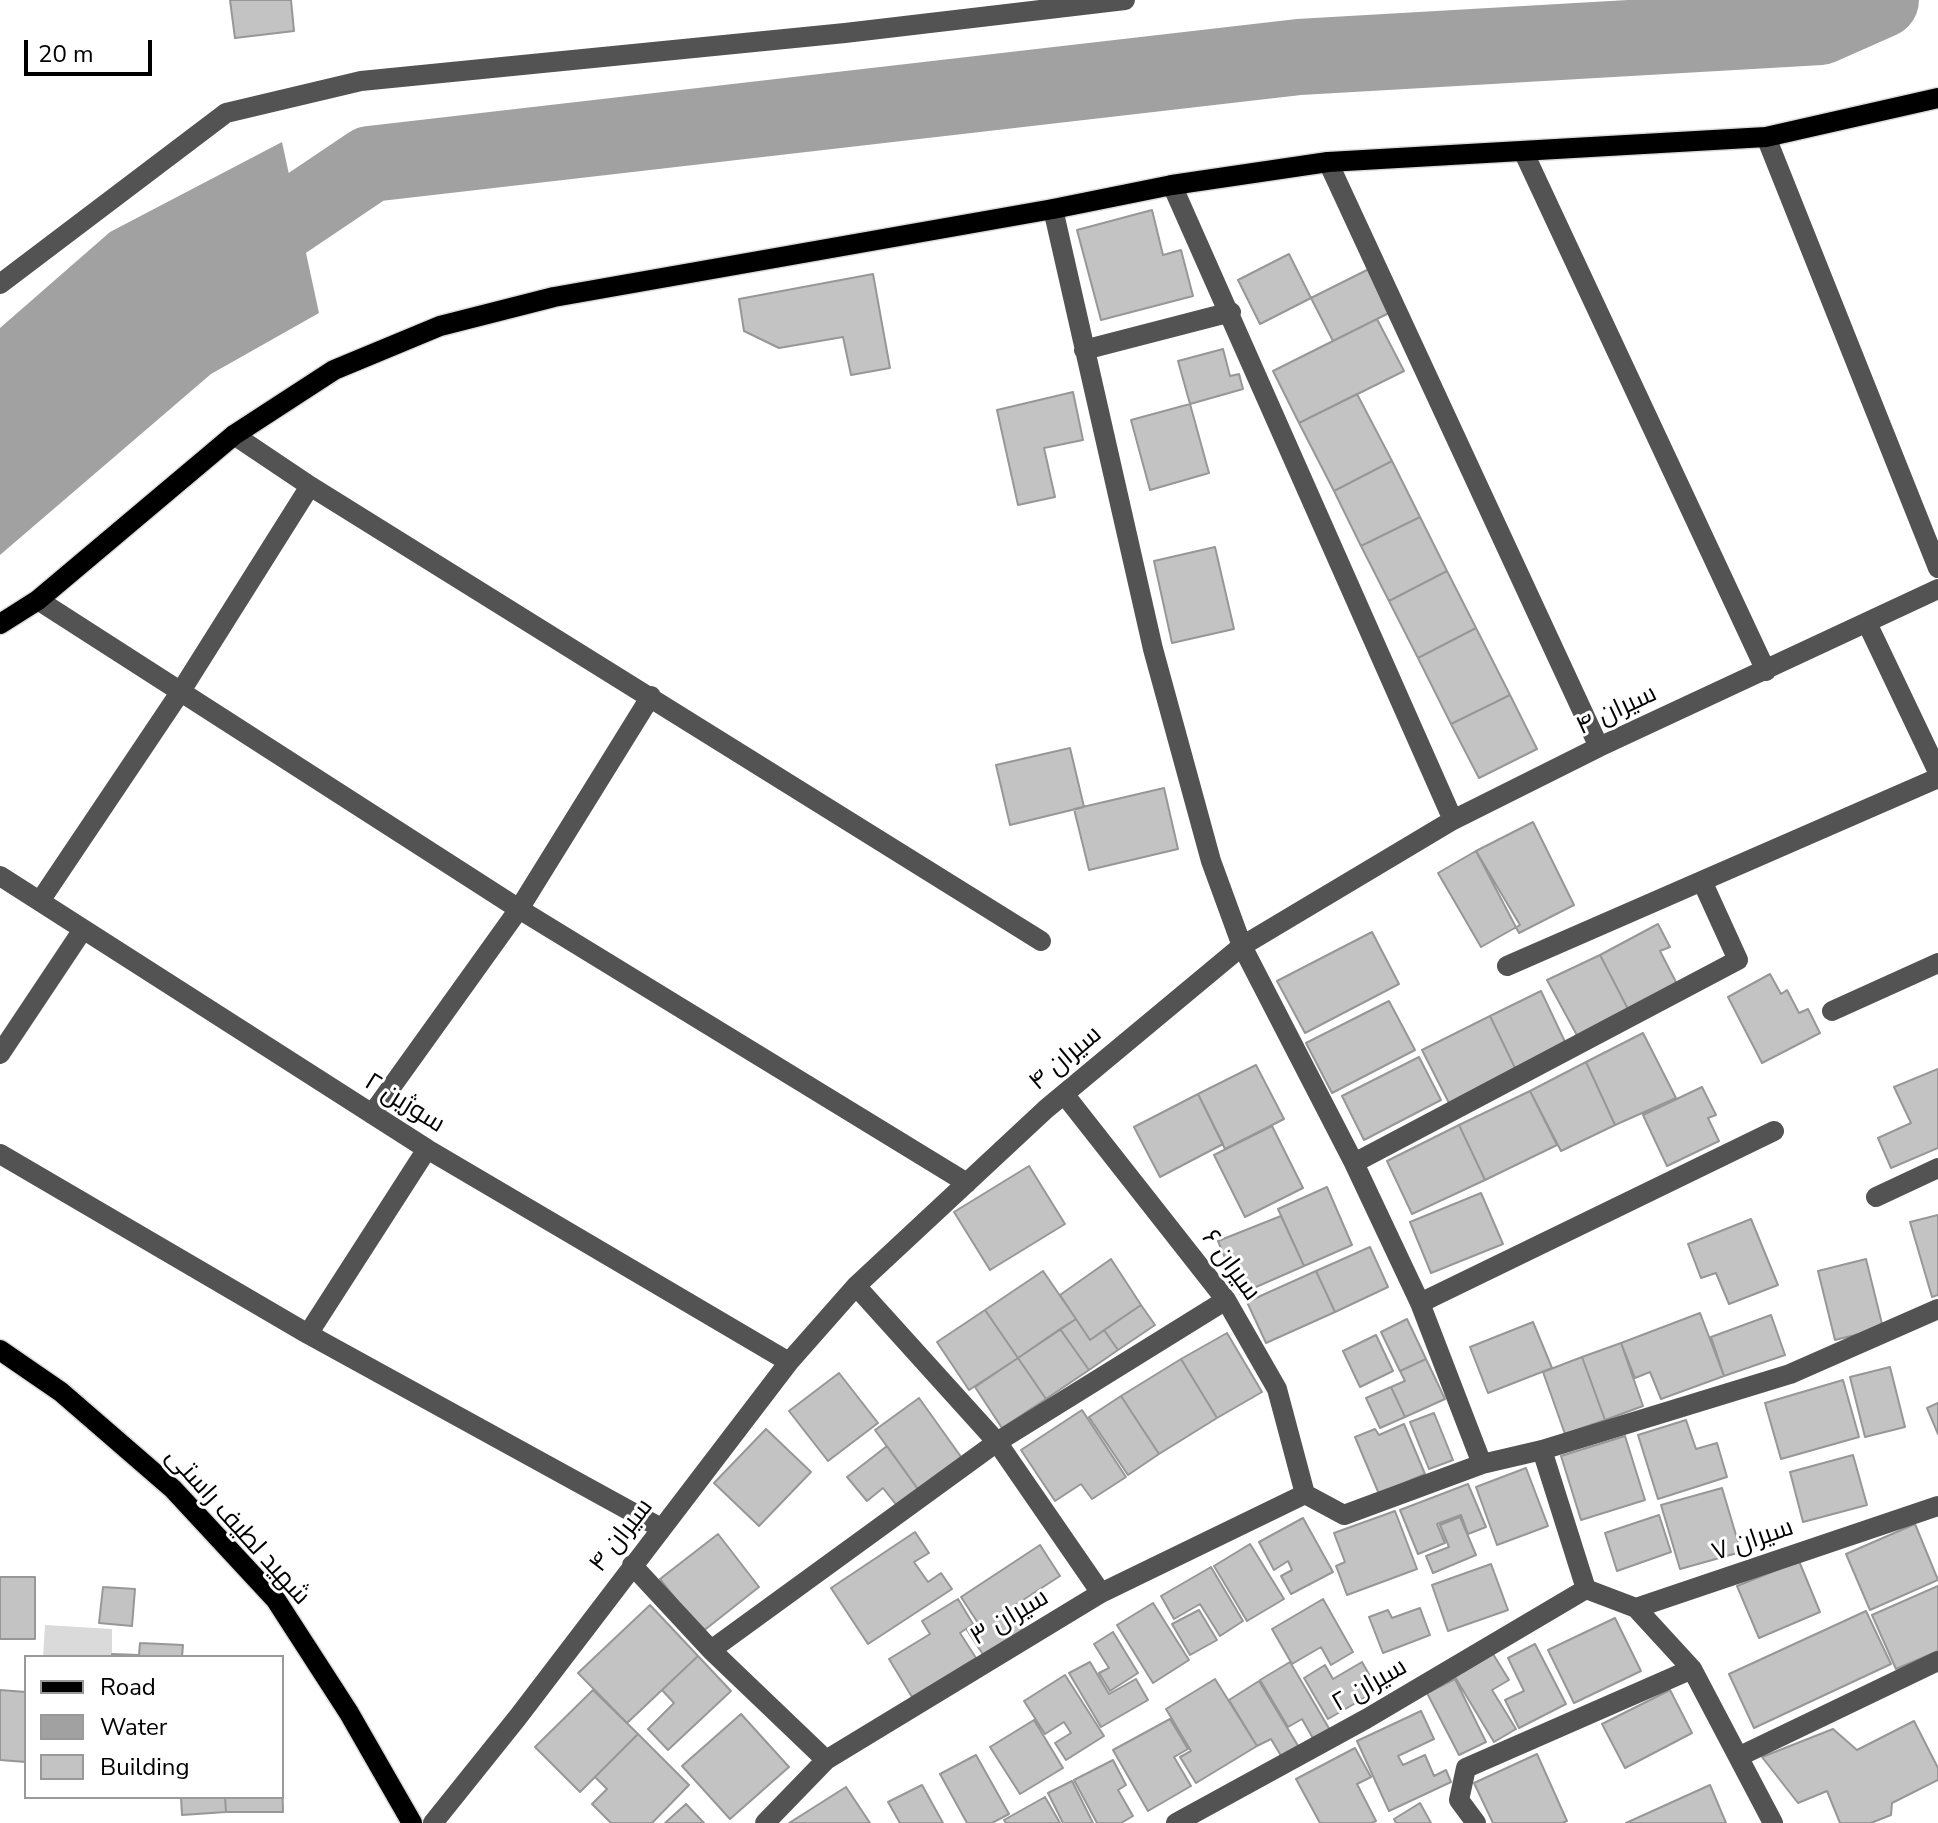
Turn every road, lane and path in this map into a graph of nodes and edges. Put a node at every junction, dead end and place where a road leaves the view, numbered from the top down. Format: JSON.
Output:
{"nodes":[{"id":1,"x":1125,"y":0,"type":"edge"},
{"id":2,"x":1938,"y":98,"type":"edge"},
{"id":3,"x":1766,"y":137,"type":"junction"},
{"id":4,"x":1524,"y":153,"type":"junction"},
{"id":5,"x":1328,"y":162,"type":"junction"},
{"id":6,"x":1172,"y":185,"type":"junction"},
{"id":7,"x":1053,"y":209,"type":"junction"},
{"id":8,"x":0,"y":284,"type":"edge"},
{"id":9,"x":1231,"y":312,"type":"junction"},
{"id":10,"x":1084,"y":350,"type":"junction"},
{"id":11,"x":234,"y":435,"type":"junction"},
{"id":12,"x":310,"y":486,"type":"junction"},
{"id":13,"x":1938,"y":568,"type":"edge"},
{"id":14,"x":1938,"y":589,"type":"edge"},
{"id":15,"x":38,"y":600,"type":"junction"},
{"id":16,"x":1867,"y":623,"type":"junction"},
{"id":17,"x":0,"y":624,"type":"edge"},
{"id":18,"x":1766,"y":671,"type":"junction"},
{"id":19,"x":181,"y":691,"type":"junction"},
{"id":20,"x":651,"y":696,"type":"junction"},
{"id":21,"x":1599,"y":747,"type":"junction"},
{"id":22,"x":1938,"y":772,"type":"edge"},
{"id":23,"x":1938,"y":778,"type":"edge"},
{"id":24,"x":1453,"y":820,"type":"junction"},
{"id":25,"x":0,"y":876,"type":"edge"},
{"id":26,"x":1702,"y":881,"type":"junction"},
{"id":27,"x":40,"y":901,"type":"junction"},
{"id":28,"x":519,"y":909,"type":"junction"},
{"id":29,"x":82,"y":931,"type":"junction"},
{"id":30,"x":1041,"y":941,"type":"dead end"},
{"id":31,"x":1242,"y":946,"type":"junction"},
{"id":32,"x":1938,"y":963,"type":"edge"},
{"id":33,"x":1507,"y":966,"type":"dead end"},
{"id":34,"x":1832,"y":1011,"type":"dead end"},
{"id":35,"x":0,"y":1054,"type":"edge"},
{"id":36,"x":1064,"y":1094,"type":"junction"},
{"id":37,"x":372,"y":1114,"type":"junction"},
{"id":38,"x":1774,"y":1131,"type":"dead end"},
{"id":39,"x":427,"y":1149,"type":"junction"},
{"id":40,"x":0,"y":1154,"type":"edge"},
{"id":41,"x":1354,"y":1163,"type":"junction"},
{"id":42,"x":1938,"y":1168,"type":"edge"},
{"id":43,"x":967,"y":1183,"type":"junction"},
{"id":44,"x":1876,"y":1197,"type":"dead end"},
{"id":45,"x":856,"y":1286,"type":"junction"},
{"id":46,"x":1226,"y":1300,"type":"junction"},
{"id":47,"x":1420,"y":1303,"type":"junction"},
{"id":48,"x":1938,"y":1309,"type":"edge"},
{"id":49,"x":308,"y":1334,"type":"junction"},
{"id":50,"x":0,"y":1350,"type":"edge"},
{"id":51,"x":789,"y":1362,"type":"junction"},
{"id":52,"x":997,"y":1442,"type":"junction"},
{"id":53,"x":1542,"y":1450,"type":"junction"},
{"id":54,"x":1482,"y":1464,"type":"junction"},
{"id":55,"x":1305,"y":1494,"type":"junction"},
{"id":56,"x":1938,"y":1506,"type":"edge"},
{"id":57,"x":661,"y":1528,"type":"junction"},
{"id":58,"x":632,"y":1565,"type":"junction"},
{"id":59,"x":1586,"y":1589,"type":"junction"},
{"id":60,"x":1101,"y":1593,"type":"junction"},
{"id":61,"x":1636,"y":1608,"type":"junction"},
{"id":62,"x":711,"y":1650,"type":"junction"},
{"id":63,"x":1938,"y":1661,"type":"edge"},
{"id":64,"x":1692,"y":1669,"type":"junction"},
{"id":65,"x":1740,"y":1756,"type":"junction"},
{"id":66,"x":826,"y":1760,"type":"junction"},
{"id":67,"x":412,"y":1823,"type":"edge"},
{"id":68,"x":433,"y":1823,"type":"edge"},
{"id":69,"x":765,"y":1823,"type":"edge"},
{"id":70,"x":1176,"y":1823,"type":"edge"},
{"id":71,"x":1476,"y":1823,"type":"edge"},
{"id":72,"x":1773,"y":1823,"type":"edge"}],
"edges":[{"from":1,"to":8,"type":"street"},
{"from":2,"to":3,"type":"main road"},
{"from":3,"to":4,"type":"main road"},
{"from":3,"to":13,"type":"street"},
{"from":4,"to":5,"type":"main road"},
{"from":4,"to":18,"type":"street"},
{"from":5,"to":6,"type":"main road"},
{"from":5,"to":21,"type":"street"},
{"from":6,"to":7,"type":"main road"},
{"from":6,"to":9,"type":"street"},
{"from":7,"to":10,"type":"street"},
{"from":7,"to":11,"type":"main road"},
{"from":9,"to":10,"type":"street"},
{"from":9,"to":24,"type":"street"},
{"from":10,"to":31,"type":"street"},
{"from":11,"to":12,"type":"street"},
{"from":11,"to":15,"type":"main road"},
{"from":12,"to":19,"type":"street"},
{"from":12,"to":20,"type":"street"},
{"from":14,"to":16,"type":"street","name":"سیران ۴"},
{"from":15,"to":17,"type":"main road"},
{"from":15,"to":19,"type":"street"},
{"from":16,"to":18,"type":"street","name":"سیران ۴"},
{"from":16,"to":22,"type":"street"},
{"from":18,"to":21,"type":"street","name":"سیران ۴"},
{"from":19,"to":27,"type":"street"},
{"from":19,"to":28,"type":"street"},
{"from":20,"to":28,"type":"street"},
{"from":20,"to":30,"type":"street"},
{"from":21,"to":24,"type":"street","name":"سیران ۴"},
{"from":23,"to":26,"type":"street"},
{"from":24,"to":31,"type":"street","name":"سیران ۴"},
{"from":25,"to":27,"type":"street","name":"سوژین ۲"},
{"from":26,"to":33,"type":"street"},
{"from":26,"to":41,"type":"street"},
{"from":27,"to":29,"type":"street","name":"سوژین ۲"},
{"from":28,"to":37,"type":"street"},
{"from":28,"to":43,"type":"street"},
{"from":29,"to":35,"type":"street"},
{"from":29,"to":37,"type":"street","name":"سوژین ۲"},
{"from":31,"to":36,"type":"street","name":"سیران ۴"},
{"from":31,"to":41,"type":"street"},
{"from":32,"to":34,"type":"street"},
{"from":36,"to":43,"type":"street","name":"سیران ۴"},
{"from":36,"to":46,"type":"street","name":"سیران ۶"},
{"from":37,"to":39,"type":"street","name":"سوژین ۲"},
{"from":38,"to":47,"type":"street"},
{"from":39,"to":49,"type":"street"},
{"from":39,"to":51,"type":"street","name":"سوژین ۲"},
{"from":40,"to":49,"type":"street"},
{"from":41,"to":47,"type":"street"},
{"from":42,"to":44,"type":"street"},
{"from":43,"to":45,"type":"street","name":"سیران ۴"},
{"from":45,"to":51,"type":"street","name":"سیران ۴"},
{"from":45,"to":52,"type":"street"},
{"from":46,"to":52,"type":"street"},
{"from":46,"to":55,"type":"street","name":"سیران ۶"},
{"from":47,"to":54,"type":"street"},
{"from":48,"to":53,"type":"street"},
{"from":49,"to":57,"type":"street"},
{"from":50,"to":67,"type":"main road","name":"شهید لطیف راستی"},
{"from":51,"to":57,"type":"street","name":"سیران ۴"},
{"from":52,"to":60,"type":"street"},
{"from":52,"to":62,"type":"street"},
{"from":53,"to":54,"type":"street"},
{"from":53,"to":59,"type":"street"},
{"from":54,"to":55,"type":"street"},
{"from":55,"to":60,"type":"street","name":"سیران ۳"},
{"from":56,"to":61,"type":"street","name":"سیران ۷"},
{"from":57,"to":58,"type":"street","name":"سیران ۴"},
{"from":58,"to":62,"type":"street"},
{"from":58,"to":68,"type":"street","name":"سیران ۴"},
{"from":59,"to":61,"type":"street"},
{"from":59,"to":70,"type":"street","name":"سیران ۲"},
{"from":60,"to":66,"type":"street","name":"سیران ۳"},
{"from":61,"to":64,"type":"street"},
{"from":62,"to":66,"type":"street"},
{"from":63,"to":65,"type":"street"},
{"from":64,"to":65,"type":"street"},
{"from":64,"to":71,"type":"street"},
{"from":65,"to":72,"type":"street"},
{"from":66,"to":69,"type":"street","name":"سیران ۳"}]}
